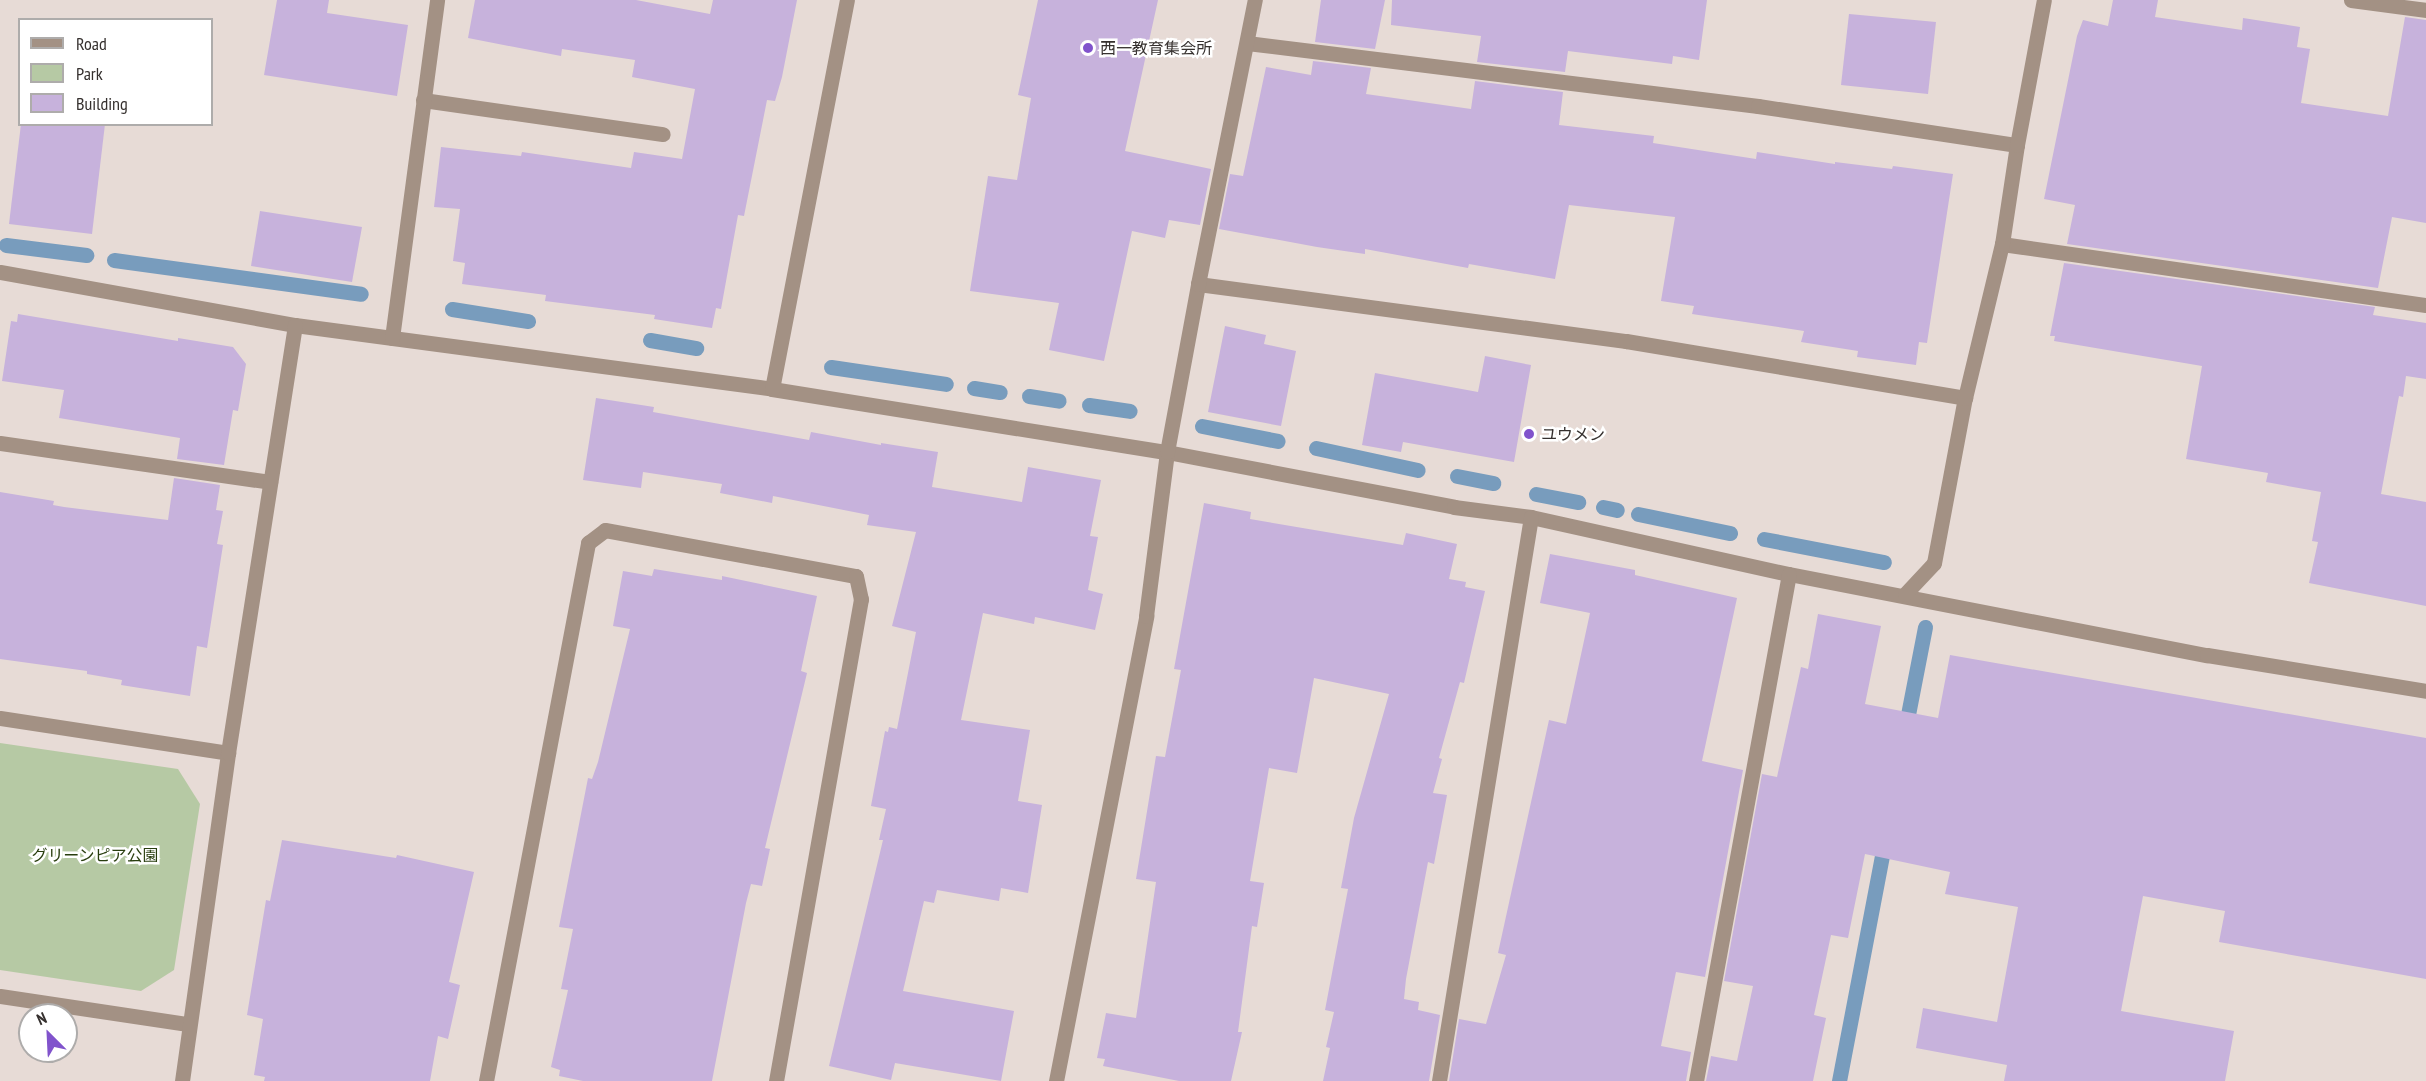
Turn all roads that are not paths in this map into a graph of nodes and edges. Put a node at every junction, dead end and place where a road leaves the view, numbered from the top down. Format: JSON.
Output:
{"nodes":[{"id":1,"x":437,"y":0,"type":"edge"},
{"id":2,"x":847,"y":0,"type":"edge"},
{"id":3,"x":1255,"y":0,"type":"edge"},
{"id":4,"x":2044,"y":0,"type":"edge"},
{"id":5,"x":2350,"y":0,"type":"edge"},
{"id":6,"x":2426,"y":10,"type":"edge"},
{"id":7,"x":1247,"y":43,"type":"junction"},
{"id":8,"x":423,"y":100,"type":"junction"},
{"id":9,"x":663,"y":134,"type":"dead end"},
{"id":10,"x":2017,"y":145,"type":"junction"},
{"id":11,"x":2002,"y":244,"type":"junction"},
{"id":12,"x":0,"y":272,"type":"edge"},
{"id":13,"x":1198,"y":284,"type":"junction"},
{"id":14,"x":2426,"y":305,"type":"edge"},
{"id":15,"x":295,"y":325,"type":"junction"},
{"id":16,"x":392,"y":338,"type":"junction"},
{"id":17,"x":772,"y":388,"type":"junction"},
{"id":18,"x":1965,"y":398,"type":"junction"},
{"id":19,"x":0,"y":443,"type":"edge"},
{"id":20,"x":1167,"y":452,"type":"junction"},
{"id":21,"x":270,"y":482,"type":"junction"},
{"id":22,"x":1531,"y":517,"type":"junction"},
{"id":23,"x":1789,"y":573,"type":"junction"},
{"id":24,"x":1905,"y":594,"type":"junction"},
{"id":25,"x":2426,"y":691,"type":"edge"},
{"id":26,"x":0,"y":718,"type":"edge"},
{"id":27,"x":228,"y":753,"type":"junction"},
{"id":28,"x":0,"y":996,"type":"edge"},
{"id":29,"x":188,"y":1024,"type":"junction"},
{"id":30,"x":182,"y":1081,"type":"edge"},
{"id":31,"x":486,"y":1081,"type":"edge"},
{"id":32,"x":776,"y":1081,"type":"edge"},
{"id":33,"x":1056,"y":1081,"type":"edge"},
{"id":34,"x":1439,"y":1081,"type":"edge"},
{"id":35,"x":1696,"y":1081,"type":"edge"}],
"edges":[{"from":1,"to":8,"type":"street"},
{"from":2,"to":17,"type":"street"},
{"from":3,"to":7,"type":"street"},
{"from":4,"to":10,"type":"street"},
{"from":5,"to":6,"type":"street"},
{"from":7,"to":10,"type":"street"},
{"from":7,"to":13,"type":"street"},
{"from":8,"to":9,"type":"street"},
{"from":8,"to":16,"type":"street"},
{"from":10,"to":11,"type":"street"},
{"from":11,"to":14,"type":"street"},
{"from":11,"to":18,"type":"street"},
{"from":12,"to":15,"type":"street"},
{"from":13,"to":18,"type":"street"},
{"from":13,"to":20,"type":"street"},
{"from":15,"to":16,"type":"street"},
{"from":15,"to":21,"type":"street"},
{"from":16,"to":17,"type":"street"},
{"from":17,"to":20,"type":"street"},
{"from":18,"to":24,"type":"street"},
{"from":19,"to":21,"type":"street"},
{"from":20,"to":22,"type":"street"},
{"from":20,"to":33,"type":"street"},
{"from":21,"to":27,"type":"street"},
{"from":22,"to":23,"type":"street"},
{"from":22,"to":34,"type":"street"},
{"from":23,"to":24,"type":"street"},
{"from":23,"to":35,"type":"street"},
{"from":24,"to":25,"type":"street"},
{"from":26,"to":27,"type":"street"},
{"from":27,"to":29,"type":"street"},
{"from":28,"to":29,"type":"street"},
{"from":29,"to":30,"type":"street"},
{"from":31,"to":32,"type":"street"}]}
